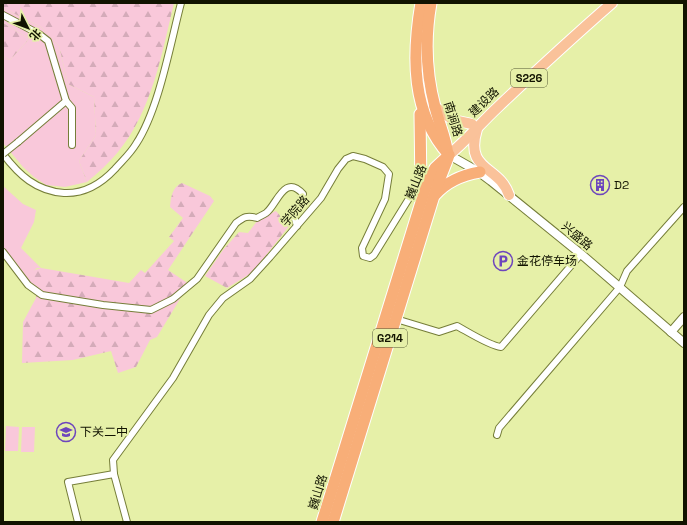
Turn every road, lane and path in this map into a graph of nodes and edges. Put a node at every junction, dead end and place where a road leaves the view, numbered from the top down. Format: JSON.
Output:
{"nodes":[{"id":1,"x":181,"y":3,"type":"edge"},
{"id":2,"x":421,"y":3,"type":"edge"},
{"id":3,"x":431,"y":3,"type":"edge"},
{"id":4,"x":605,"y":3,"type":"edge"},
{"id":5,"x":612,"y":3,"type":"edge"},
{"id":6,"x":3,"y":15,"type":"edge"},
{"id":7,"x":419,"y":93,"type":"junction"},
{"id":8,"x":66,"y":101,"type":"junction"},
{"id":9,"x":434,"y":106,"type":"junction"},
{"id":10,"x":475,"y":125,"type":"junction"},
{"id":11,"x":72,"y":144,"type":"dead end"},
{"id":12,"x":3,"y":154,"type":"edge"},
{"id":13,"x":449,"y":155,"type":"junction"},
{"id":14,"x":480,"y":172,"type":"junction"},
{"id":15,"x":422,"y":176,"type":"junction"},
{"id":16,"x":413,"y":192,"type":"junction"},
{"id":17,"x":509,"y":195,"type":"junction"},
{"id":18,"x":434,"y":197,"type":"junction"},
{"id":19,"x":421,"y":202,"type":"junction"},
{"id":20,"x":684,"y":206,"type":"edge"},
{"id":21,"x":297,"y":226,"type":"junction"},
{"id":22,"x":3,"y":252,"type":"edge"},
{"id":23,"x":581,"y":254,"type":"junction"},
{"id":24,"x":620,"y":287,"type":"junction"},
{"id":25,"x":684,"y":317,"type":"edge"},
{"id":26,"x":396,"y":319,"type":"junction"},
{"id":27,"x":671,"y":332,"type":"junction"},
{"id":28,"x":684,"y":344,"type":"edge"},
{"id":29,"x":497,"y":435,"type":"dead end"},
{"id":30,"x":114,"y":474,"type":"junction"},
{"id":31,"x":78,"y":522,"type":"edge"},
{"id":32,"x":127,"y":522,"type":"edge"},
{"id":33,"x":322,"y":522,"type":"edge"},
{"id":34,"x":333,"y":522,"type":"edge"}],
"edges":[{"from":1,"to":12,"type":"street"},
{"from":2,"to":7,"type":"highway","name":"南涧路"},
{"from":3,"to":9,"type":"highway","name":"南涧路"},
{"from":4,"to":10,"type":"main road","name":"建设路","number":"S226"},
{"from":5,"to":10,"type":"main road","name":"建设路","number":"S226"},
{"from":6,"to":8,"type":"street"},
{"from":7,"to":13,"type":"highway","name":"南涧路"},
{"from":7,"to":15,"type":"highway"},
{"from":8,"to":11,"type":"street"},
{"from":8,"to":12,"type":"street","bridge":true},
{"from":9,"to":10,"type":"main road"},
{"from":9,"to":13,"type":"highway","name":"南涧路"},
{"from":10,"to":13,"type":"main road","name":"建设路","number":"S226"},
{"from":10,"to":17,"type":"main road"},
{"from":13,"to":14,"type":"street","name":"兴盛路"},
{"from":13,"to":18,"type":"highway","name":"巍山路","number":"G214"},
{"from":13,"to":19,"type":"highway","name":"巍山路","number":"G214"},
{"from":14,"to":17,"type":"street","name":"兴盛路"},
{"from":14,"to":18,"type":"highway"},
{"from":15,"to":16,"type":"street"},
{"from":15,"to":19,"type":"highway"},
{"from":16,"to":19,"type":"street"},
{"from":16,"to":21,"type":"street","name":"学院路"},
{"from":17,"to":23,"type":"street","name":"兴盛路"},
{"from":18,"to":26,"type":"highway","name":"巍山路","number":"G214"},
{"from":19,"to":33,"type":"highway","name":"巍山路","number":"G214"},
{"from":20,"to":24,"type":"street"},
{"from":21,"to":22,"type":"street"},
{"from":21,"to":30,"type":"street","name":"学院路"},
{"from":23,"to":24,"type":"street","name":"兴盛路"},
{"from":23,"to":26,"type":"street"},
{"from":24,"to":27,"type":"street","name":"兴盛路"},
{"from":24,"to":29,"type":"street"},
{"from":25,"to":27,"type":"street"},
{"from":26,"to":34,"type":"highway","name":"巍山路","number":"G214"},
{"from":27,"to":28,"type":"street","name":"兴盛路"},
{"from":30,"to":31,"type":"street"},
{"from":30,"to":32,"type":"street"}]}
